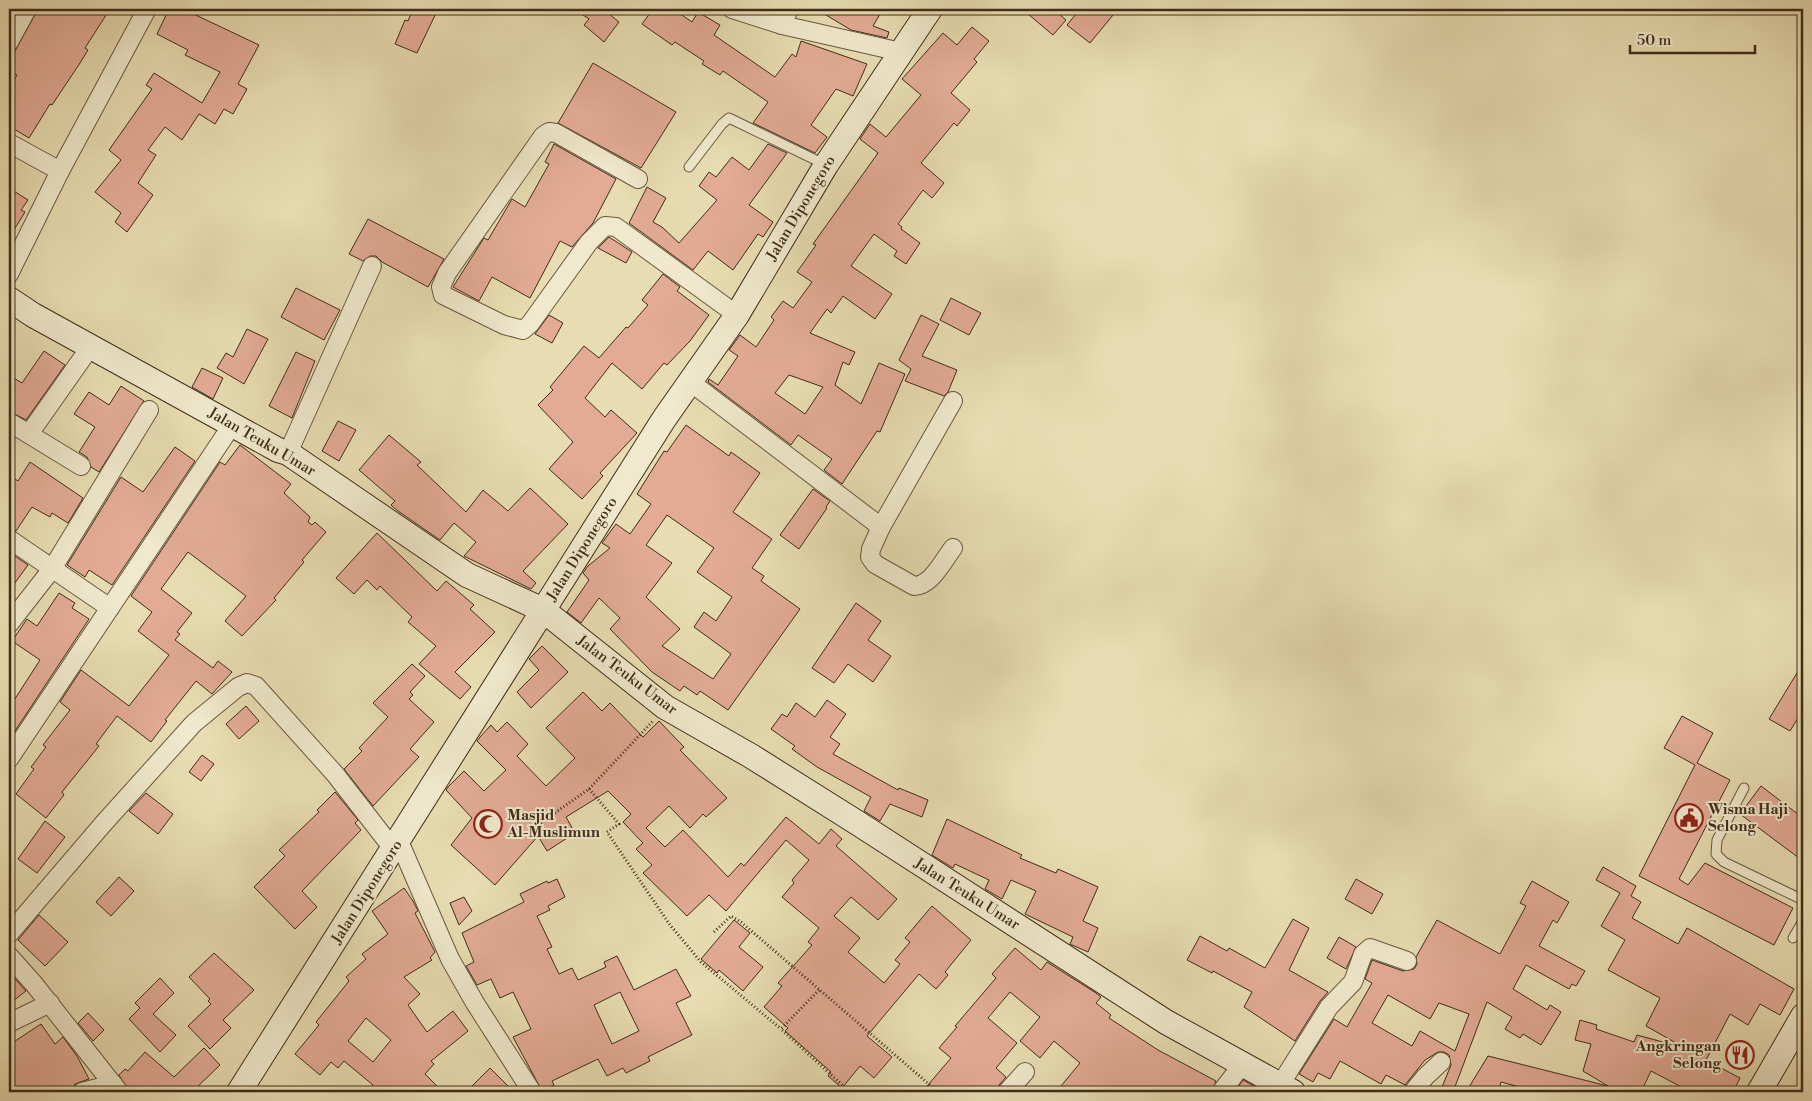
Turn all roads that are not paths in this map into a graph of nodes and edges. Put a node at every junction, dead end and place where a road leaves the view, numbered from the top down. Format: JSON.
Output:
{"nodes":[{"id":1,"x":27,"y":9,"type":"edge"},
{"id":2,"x":147,"y":9,"type":"edge"},
{"id":3,"x":732,"y":9,"type":"edge"},
{"id":4,"x":789,"y":9,"type":"edge"},
{"id":5,"x":930,"y":9,"type":"edge"},
{"id":6,"x":754,"y":12,"type":"edge"},
{"id":7,"x":782,"y":25,"type":"junction"},
{"id":8,"x":9,"y":42,"type":"edge"},
{"id":9,"x":901,"y":52,"type":"junction"},
{"id":10,"x":9,"y":143,"type":"edge"},
{"id":11,"x":826,"y":165,"type":"junction"},
{"id":12,"x":688,"y":167,"type":"dead end"},
{"id":13,"x":60,"y":171,"type":"junction"},
{"id":14,"x":638,"y":179,"type":"dead end"},
{"id":15,"x":372,"y":266,"type":"dead end"},
{"id":16,"x":9,"y":274,"type":"edge"},
{"id":17,"x":9,"y":299,"type":"edge"},
{"id":18,"x":737,"y":315,"type":"junction"},
{"id":19,"x":91,"y":346,"type":"junction"},
{"id":20,"x":689,"y":381,"type":"junction"},
{"id":21,"x":953,"y":401,"type":"dead end"},
{"id":22,"x":149,"y":410,"type":"dead end"},
{"id":23,"x":9,"y":422,"type":"edge"},
{"id":24,"x":232,"y":425,"type":"junction"},
{"id":25,"x":29,"y":434,"type":"junction"},
{"id":26,"x":288,"y":453,"type":"junction"},
{"id":27,"x":80,"y":466,"type":"dead end"},
{"id":28,"x":881,"y":527,"type":"junction"},
{"id":29,"x":9,"y":539,"type":"edge"},
{"id":30,"x":953,"y":548,"type":"dead end"},
{"id":31,"x":52,"y":569,"type":"junction"},
{"id":32,"x":110,"y":608,"type":"junction"},
{"id":33,"x":543,"y":610,"type":"junction"},
{"id":34,"x":9,"y":624,"type":"edge"},
{"id":35,"x":9,"y":759,"type":"edge"},
{"id":36,"x":1744,"y":788,"type":"dead end"},
{"id":37,"x":396,"y":846,"type":"junction"},
{"id":38,"x":1803,"y":900,"type":"edge"},
{"id":39,"x":1803,"y":921,"type":"edge"},
{"id":40,"x":9,"y":934,"type":"edge"},
{"id":41,"x":1792,"y":938,"type":"dead end"},
{"id":42,"x":9,"y":956,"type":"edge"},
{"id":43,"x":1407,"y":961,"type":"dead end"},
{"id":44,"x":50,"y":1003,"type":"junction"},
{"id":45,"x":1803,"y":1016,"type":"edge"},
{"id":46,"x":9,"y":1023,"type":"edge"},
{"id":47,"x":1441,"y":1062,"type":"dead end"},
{"id":48,"x":1242,"y":1064,"type":"junction"},
{"id":49,"x":1025,"y":1072,"type":"dead end"},
{"id":50,"x":116,"y":1088,"type":"edge"},
{"id":51,"x":1286,"y":1089,"type":"edge"},
{"id":52,"x":82,"y":1092,"type":"edge"},
{"id":53,"x":240,"y":1092,"type":"edge"},
{"id":54,"x":532,"y":1092,"type":"edge"},
{"id":55,"x":1007,"y":1092,"type":"edge"},
{"id":56,"x":1221,"y":1092,"type":"edge"},
{"id":57,"x":1413,"y":1092,"type":"edge"},
{"id":58,"x":1758,"y":1092,"type":"edge"}],
"edges":[{"from":1,"to":8,"type":"street"},
{"from":2,"to":13,"type":"street"},
{"from":3,"to":6,"type":"street"},
{"from":4,"to":7,"type":"street"},
{"from":5,"to":9,"type":"street","name":"Jalan Diponegoro"},
{"from":6,"to":7,"type":"street"},
{"from":7,"to":9,"type":"street"},
{"from":9,"to":11,"type":"street","name":"Jalan Diponegoro"},
{"from":10,"to":13,"type":"street"},
{"from":11,"to":12,"type":"lane"},
{"from":11,"to":18,"type":"street","name":"Jalan Diponegoro"},
{"from":13,"to":16,"type":"street"},
{"from":14,"to":18,"type":"street"},
{"from":15,"to":26,"type":"street"},
{"from":17,"to":19,"type":"street","name":"Jalan Teuku Umar"},
{"from":18,"to":20,"type":"street","name":"Jalan Diponegoro"},
{"from":19,"to":24,"type":"street","name":"Jalan Teuku Umar"},
{"from":19,"to":25,"type":"street"},
{"from":20,"to":28,"type":"street"},
{"from":20,"to":33,"type":"street","name":"Jalan Diponegoro"},
{"from":21,"to":28,"type":"street"},
{"from":22,"to":31,"type":"street"},
{"from":23,"to":25,"type":"street"},
{"from":24,"to":26,"type":"street","name":"Jalan Teuku Umar"},
{"from":24,"to":32,"type":"street"},
{"from":25,"to":27,"type":"street"},
{"from":26,"to":33,"type":"street","name":"Jalan Teuku Umar"},
{"from":28,"to":30,"type":"street"},
{"from":29,"to":31,"type":"street"},
{"from":31,"to":32,"type":"street"},
{"from":31,"to":34,"type":"street"},
{"from":32,"to":35,"type":"street"},
{"from":33,"to":37,"type":"street","name":"Jalan Diponegoro"},
{"from":33,"to":48,"type":"street","name":"Jalan Teuku Umar"},
{"from":36,"to":38,"type":"lane"},
{"from":37,"to":40,"type":"street"},
{"from":37,"to":53,"type":"street","name":"Jalan Diponegoro"},
{"from":37,"to":54,"type":"street"},
{"from":39,"to":41,"type":"lane"},
{"from":42,"to":44,"type":"street"},
{"from":43,"to":51,"type":"street"},
{"from":44,"to":46,"type":"street"},
{"from":44,"to":50,"type":"street"},
{"from":45,"to":58,"type":"street"},
{"from":47,"to":57,"type":"street"},
{"from":48,"to":51,"type":"street","name":"Jalan Teuku Umar"},
{"from":48,"to":56,"type":"street"},
{"from":49,"to":55,"type":"street"},
{"from":50,"to":52,"type":"street"}]}
